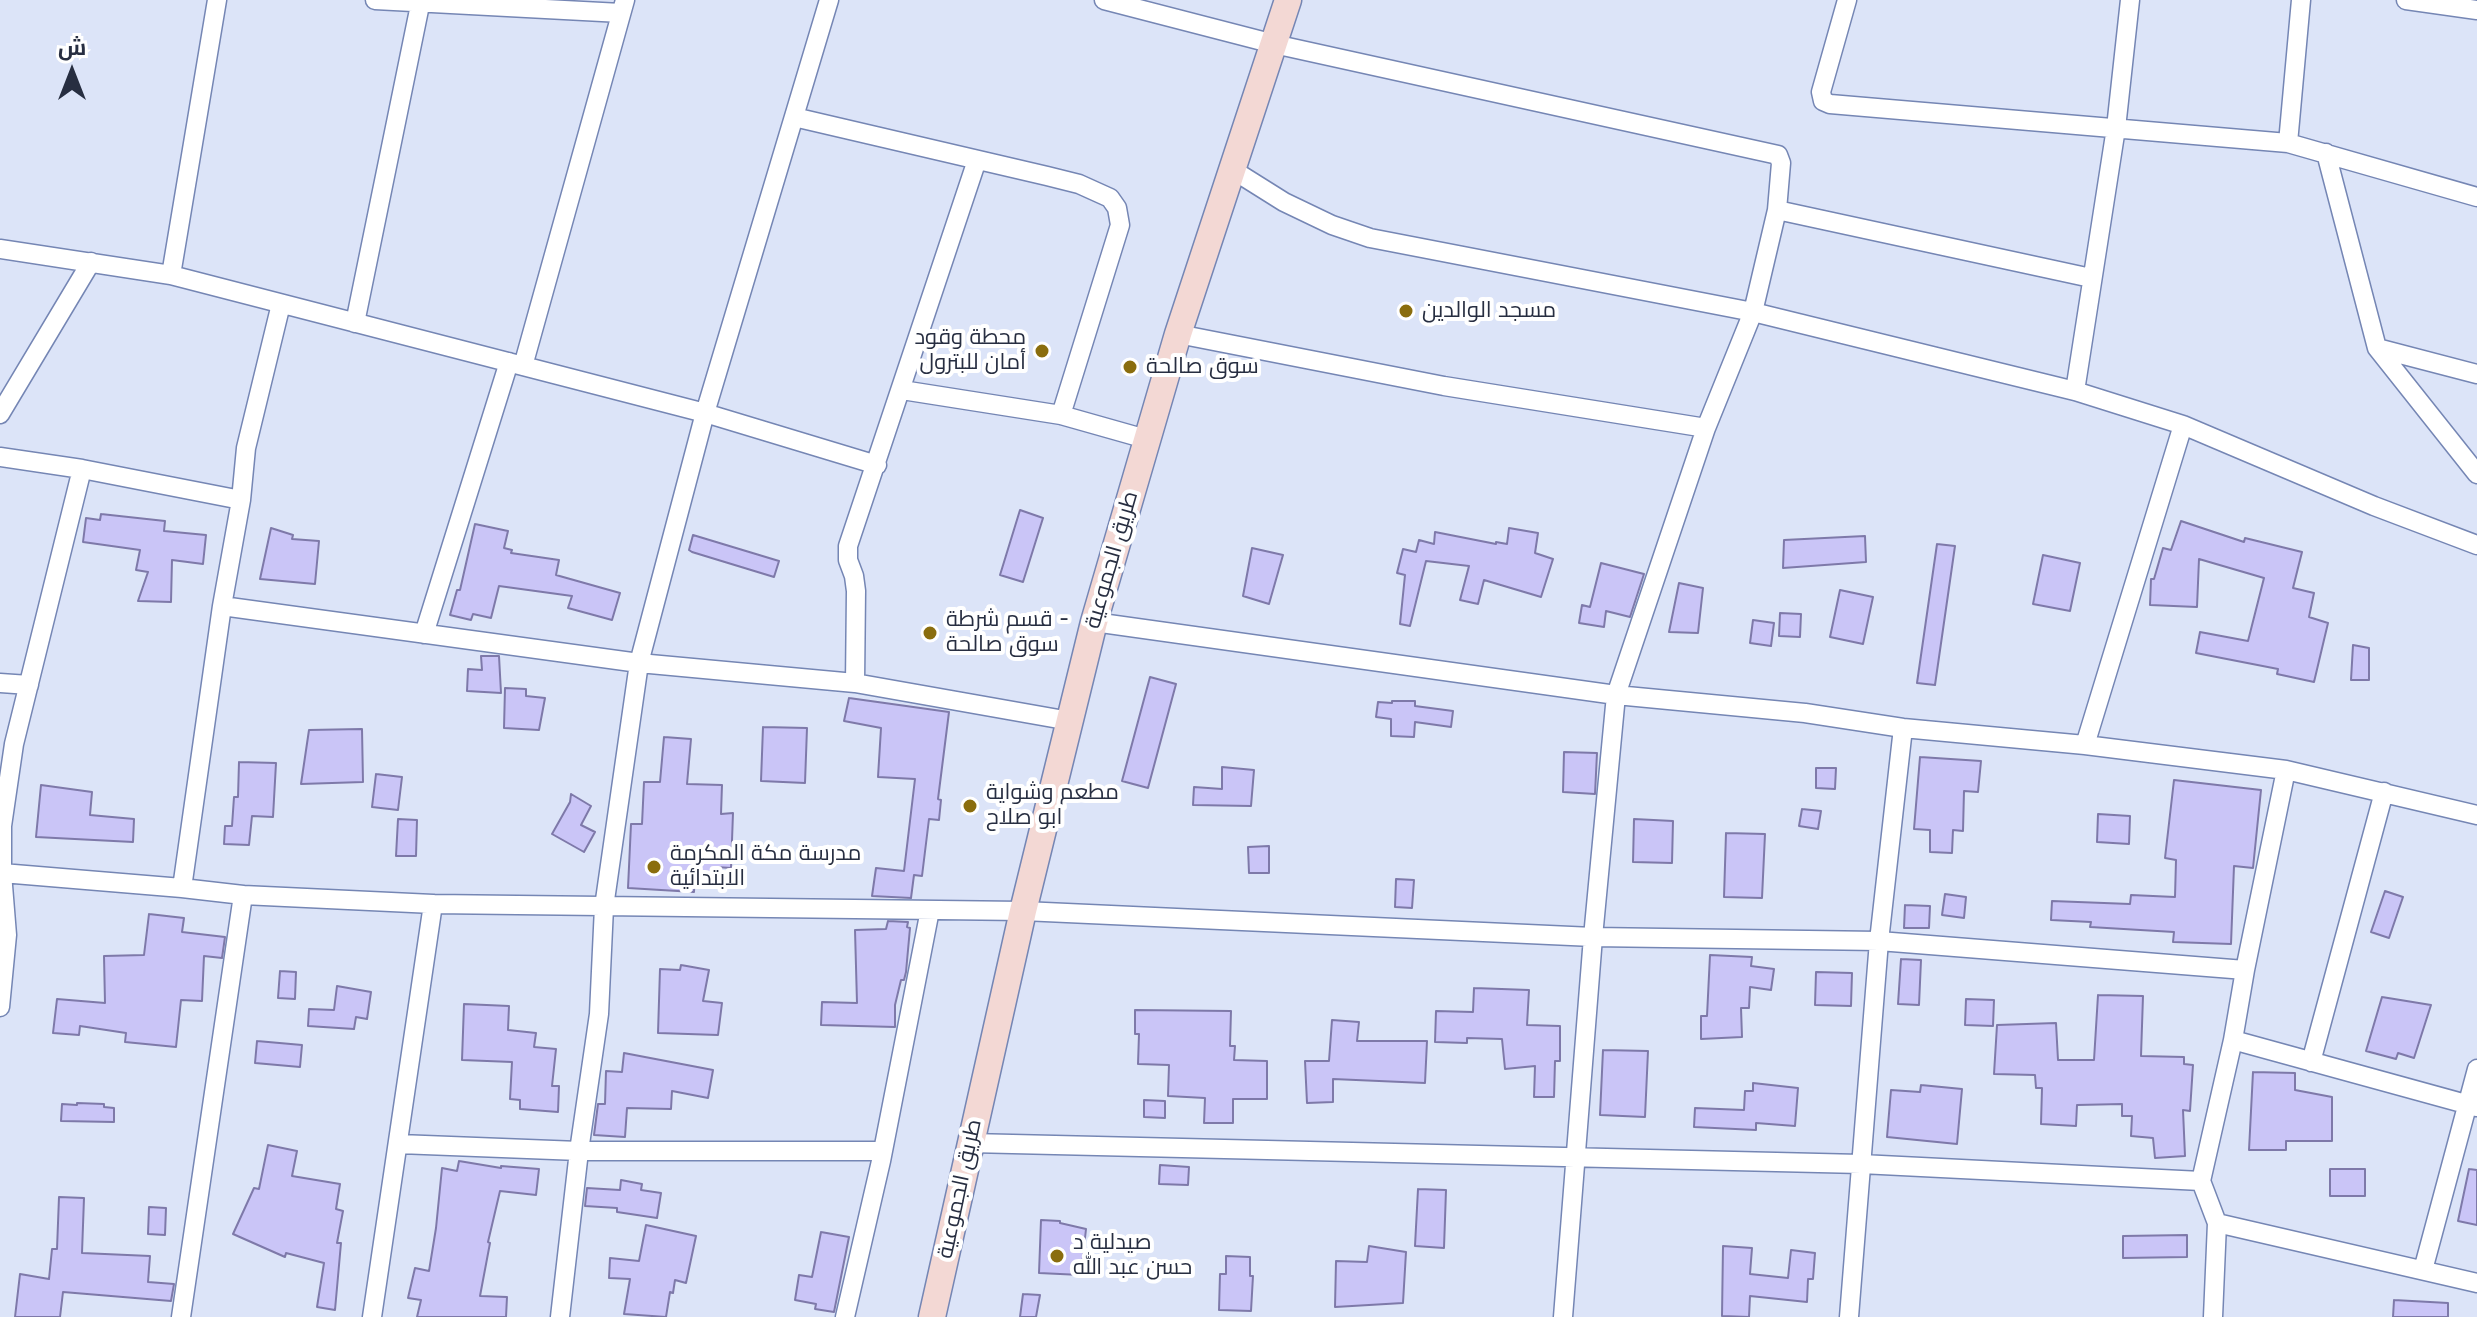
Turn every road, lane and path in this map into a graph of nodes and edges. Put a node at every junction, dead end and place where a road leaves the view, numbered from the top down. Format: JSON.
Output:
{"nodes":[{"id":1,"x":217,"y":0,"type":"edge"},
{"id":2,"x":375,"y":0,"type":"edge"},
{"id":3,"x":829,"y":0,"type":"edge"},
{"id":4,"x":1104,"y":0,"type":"edge"},
{"id":5,"x":1288,"y":0,"type":"edge"},
{"id":6,"x":1847,"y":0,"type":"edge"},
{"id":7,"x":2130,"y":0,"type":"edge"},
{"id":8,"x":2301,"y":0,"type":"edge"},
{"id":9,"x":2406,"y":0,"type":"edge"},
{"id":10,"x":421,"y":1,"type":"edge"},
{"id":11,"x":623,"y":6,"type":"edge"},
{"id":12,"x":2477,"y":10,"type":"edge"},
{"id":13,"x":1274,"y":44,"type":"junction"},
{"id":14,"x":794,"y":117,"type":"junction"},
{"id":15,"x":2116,"y":128,"type":"junction"},
{"id":16,"x":2288,"y":143,"type":"junction"},
{"id":17,"x":2326,"y":153,"type":"junction"},
{"id":18,"x":977,"y":160,"type":"junction"},
{"id":19,"x":1233,"y":170,"type":"junction"},
{"id":20,"x":2477,"y":197,"type":"edge"},
{"id":21,"x":1777,"y":210,"type":"junction"},
{"id":22,"x":0,"y":249,"type":"edge"},
{"id":23,"x":91,"y":262,"type":"junction"},
{"id":24,"x":171,"y":275,"type":"junction"},
{"id":25,"x":2091,"y":278,"type":"junction"},
{"id":26,"x":281,"y":304,"type":"junction"},
{"id":27,"x":1753,"y":312,"type":"junction"},
{"id":28,"x":355,"y":323,"type":"junction"},
{"id":29,"x":1178,"y":334,"type":"junction"},
{"id":30,"x":2377,"y":348,"type":"junction"},
{"id":31,"x":516,"y":364,"type":"junction"},
{"id":32,"x":2477,"y":374,"type":"edge"},
{"id":33,"x":902,"y":390,"type":"junction"},
{"id":34,"x":2075,"y":391,"type":"junction"},
{"id":35,"x":705,"y":413,"type":"junction"},
{"id":36,"x":0,"y":414,"type":"edge"},
{"id":37,"x":1061,"y":415,"type":"junction"},
{"id":38,"x":2183,"y":425,"type":"junction"},
{"id":39,"x":1706,"y":428,"type":"junction"},
{"id":40,"x":1146,"y":439,"type":"junction"},
{"id":41,"x":0,"y":457,"type":"edge"},
{"id":42,"x":877,"y":465,"type":"junction"},
{"id":43,"x":82,"y":469,"type":"junction"},
{"id":44,"x":2477,"y":474,"type":"edge"},
{"id":45,"x":241,"y":500,"type":"junction"},
{"id":46,"x":2477,"y":545,"type":"edge"},
{"id":47,"x":222,"y":606,"type":"junction"},
{"id":48,"x":1094,"y":622,"type":"junction"},
{"id":49,"x":424,"y":634,"type":"junction"},
{"id":50,"x":639,"y":663,"type":"junction"},
{"id":51,"x":0,"y":683,"type":"edge"},
{"id":52,"x":855,"y":683,"type":"junction"},
{"id":53,"x":29,"y":685,"type":"junction"},
{"id":54,"x":1616,"y":695,"type":"junction"},
{"id":55,"x":1070,"y":721,"type":"junction"},
{"id":56,"x":1903,"y":728,"type":"junction"},
{"id":57,"x":2085,"y":745,"type":"junction"},
{"id":58,"x":2286,"y":770,"type":"junction"},
{"id":59,"x":2384,"y":792,"type":"junction"},
{"id":60,"x":2477,"y":815,"type":"edge"},
{"id":61,"x":2,"y":873,"type":"junction"},
{"id":62,"x":182,"y":888,"type":"junction"},
{"id":63,"x":243,"y":895,"type":"junction"},
{"id":64,"x":433,"y":904,"type":"junction"},
{"id":65,"x":604,"y":907,"type":"junction"},
{"id":66,"x":930,"y":910,"type":"junction"},
{"id":67,"x":1023,"y":911,"type":"junction"},
{"id":68,"x":4,"y":935,"type":"edge"},
{"id":69,"x":1593,"y":937,"type":"junction"},
{"id":70,"x":1879,"y":941,"type":"junction"},
{"id":71,"x":2245,"y":970,"type":"junction"},
{"id":72,"x":0,"y":1007,"type":"edge"},
{"id":73,"x":2233,"y":1040,"type":"junction"},
{"id":74,"x":2311,"y":1062,"type":"junction"},
{"id":75,"x":2477,"y":1069,"type":"edge"},
{"id":76,"x":2472,"y":1106,"type":"edge"},
{"id":77,"x":970,"y":1143,"type":"junction"},
{"id":78,"x":399,"y":1144,"type":"junction"},
{"id":79,"x":579,"y":1151,"type":"junction"},
{"id":80,"x":883,"y":1151,"type":"junction"},
{"id":81,"x":1575,"y":1158,"type":"junction"},
{"id":82,"x":1861,"y":1164,"type":"junction"},
{"id":83,"x":2201,"y":1181,"type":"junction"},
{"id":84,"x":2217,"y":1223,"type":"junction"},
{"id":85,"x":2423,"y":1270,"type":"junction"},
{"id":86,"x":2477,"y":1283,"type":"edge"},
{"id":87,"x":181,"y":1317,"type":"edge"},
{"id":88,"x":372,"y":1317,"type":"edge"},
{"id":89,"x":560,"y":1317,"type":"edge"},
{"id":90,"x":845,"y":1317,"type":"edge"},
{"id":91,"x":932,"y":1317,"type":"edge"},
{"id":92,"x":1563,"y":1317,"type":"edge"},
{"id":93,"x":1849,"y":1317,"type":"edge"},
{"id":94,"x":2213,"y":1317,"type":"edge"}],
"edges":[{"from":1,"to":24,"type":"street"},
{"from":2,"to":10,"type":"street"},
{"from":3,"to":14,"type":"street"},
{"from":4,"to":13,"type":"street"},
{"from":5,"to":13,"type":"main road","name":"طريق الجموعية"},
{"from":6,"to":15,"type":"street"},
{"from":7,"to":15,"type":"street"},
{"from":8,"to":16,"type":"street"},
{"from":9,"to":12,"type":"street"},
{"from":10,"to":11,"type":"street"},
{"from":10,"to":28,"type":"street"},
{"from":11,"to":31,"type":"street"},
{"from":13,"to":19,"type":"main road","name":"طريق الجموعية"},
{"from":13,"to":21,"type":"street"},
{"from":14,"to":18,"type":"street"},
{"from":14,"to":35,"type":"street"},
{"from":15,"to":16,"type":"street"},
{"from":15,"to":25,"type":"street"},
{"from":16,"to":17,"type":"street"},
{"from":17,"to":20,"type":"street"},
{"from":17,"to":30,"type":"street"},
{"from":18,"to":33,"type":"street"},
{"from":18,"to":37,"type":"street"},
{"from":19,"to":27,"type":"street"},
{"from":19,"to":29,"type":"main road","name":"طريق الجموعية"},
{"from":21,"to":25,"type":"street"},
{"from":21,"to":27,"type":"street"},
{"from":22,"to":23,"type":"street"},
{"from":23,"to":24,"type":"street"},
{"from":23,"to":36,"type":"street"},
{"from":24,"to":26,"type":"street"},
{"from":25,"to":34,"type":"street"},
{"from":26,"to":28,"type":"street"},
{"from":26,"to":45,"type":"street"},
{"from":27,"to":34,"type":"street"},
{"from":27,"to":39,"type":"street"},
{"from":28,"to":31,"type":"street"},
{"from":29,"to":39,"type":"street"},
{"from":29,"to":40,"type":"main road","name":"طريق الجموعية"},
{"from":30,"to":32,"type":"street"},
{"from":30,"to":44,"type":"street"},
{"from":31,"to":35,"type":"street"},
{"from":31,"to":49,"type":"street"},
{"from":33,"to":37,"type":"street"},
{"from":33,"to":42,"type":"street"},
{"from":34,"to":38,"type":"street"},
{"from":35,"to":42,"type":"street"},
{"from":35,"to":50,"type":"street"},
{"from":37,"to":40,"type":"street"},
{"from":38,"to":46,"type":"street"},
{"from":38,"to":57,"type":"street"},
{"from":39,"to":54,"type":"street"},
{"from":40,"to":48,"type":"main road","name":"طريق الجموعية"},
{"from":41,"to":43,"type":"street"},
{"from":42,"to":52,"type":"street"},
{"from":43,"to":45,"type":"street"},
{"from":43,"to":53,"type":"street"},
{"from":45,"to":47,"type":"street"},
{"from":47,"to":49,"type":"street"},
{"from":47,"to":62,"type":"street"},
{"from":48,"to":54,"type":"street"},
{"from":48,"to":55,"type":"main road","name":"طريق الجموعية"},
{"from":49,"to":50,"type":"street"},
{"from":50,"to":52,"type":"street"},
{"from":50,"to":65,"type":"street"},
{"from":51,"to":53,"type":"street"},
{"from":52,"to":55,"type":"street"},
{"from":53,"to":61,"type":"street"},
{"from":54,"to":56,"type":"street"},
{"from":54,"to":69,"type":"street"},
{"from":55,"to":67,"type":"main road","name":"طريق الجموعية"},
{"from":56,"to":57,"type":"street"},
{"from":56,"to":70,"type":"street"},
{"from":57,"to":58,"type":"street"},
{"from":58,"to":59,"type":"street"},
{"from":58,"to":71,"type":"street"},
{"from":59,"to":60,"type":"street"},
{"from":59,"to":74,"type":"street"},
{"from":61,"to":62,"type":"street"},
{"from":61,"to":68,"type":"street"},
{"from":62,"to":63,"type":"street"},
{"from":63,"to":64,"type":"street"},
{"from":63,"to":87,"type":"street"},
{"from":64,"to":65,"type":"street"},
{"from":64,"to":78,"type":"street"},
{"from":65,"to":66,"type":"street"},
{"from":65,"to":79,"type":"street"},
{"from":66,"to":67,"type":"street"},
{"from":66,"to":80,"type":"street"},
{"from":67,"to":69,"type":"street"},
{"from":67,"to":77,"type":"main road","name":"طريق الجموعية"},
{"from":68,"to":72,"type":"street"},
{"from":69,"to":70,"type":"street"},
{"from":69,"to":81,"type":"street"},
{"from":70,"to":71,"type":"street"},
{"from":70,"to":82,"type":"street"},
{"from":71,"to":73,"type":"street"},
{"from":73,"to":74,"type":"street"},
{"from":73,"to":83,"type":"street"},
{"from":74,"to":76,"type":"street"},
{"from":75,"to":76,"type":"street"},
{"from":76,"to":85,"type":"street"},
{"from":77,"to":81,"type":"street"},
{"from":77,"to":91,"type":"main road","name":"طريق الجموعية"},
{"from":78,"to":79,"type":"street"},
{"from":78,"to":88,"type":"street"},
{"from":79,"to":80,"type":"street"},
{"from":79,"to":89,"type":"street"},
{"from":80,"to":90,"type":"street"},
{"from":81,"to":82,"type":"street"},
{"from":81,"to":92,"type":"street"},
{"from":82,"to":83,"type":"street"},
{"from":82,"to":93,"type":"street"},
{"from":83,"to":84,"type":"street"},
{"from":84,"to":85,"type":"street"},
{"from":84,"to":94,"type":"street"},
{"from":85,"to":86,"type":"street"}]}
